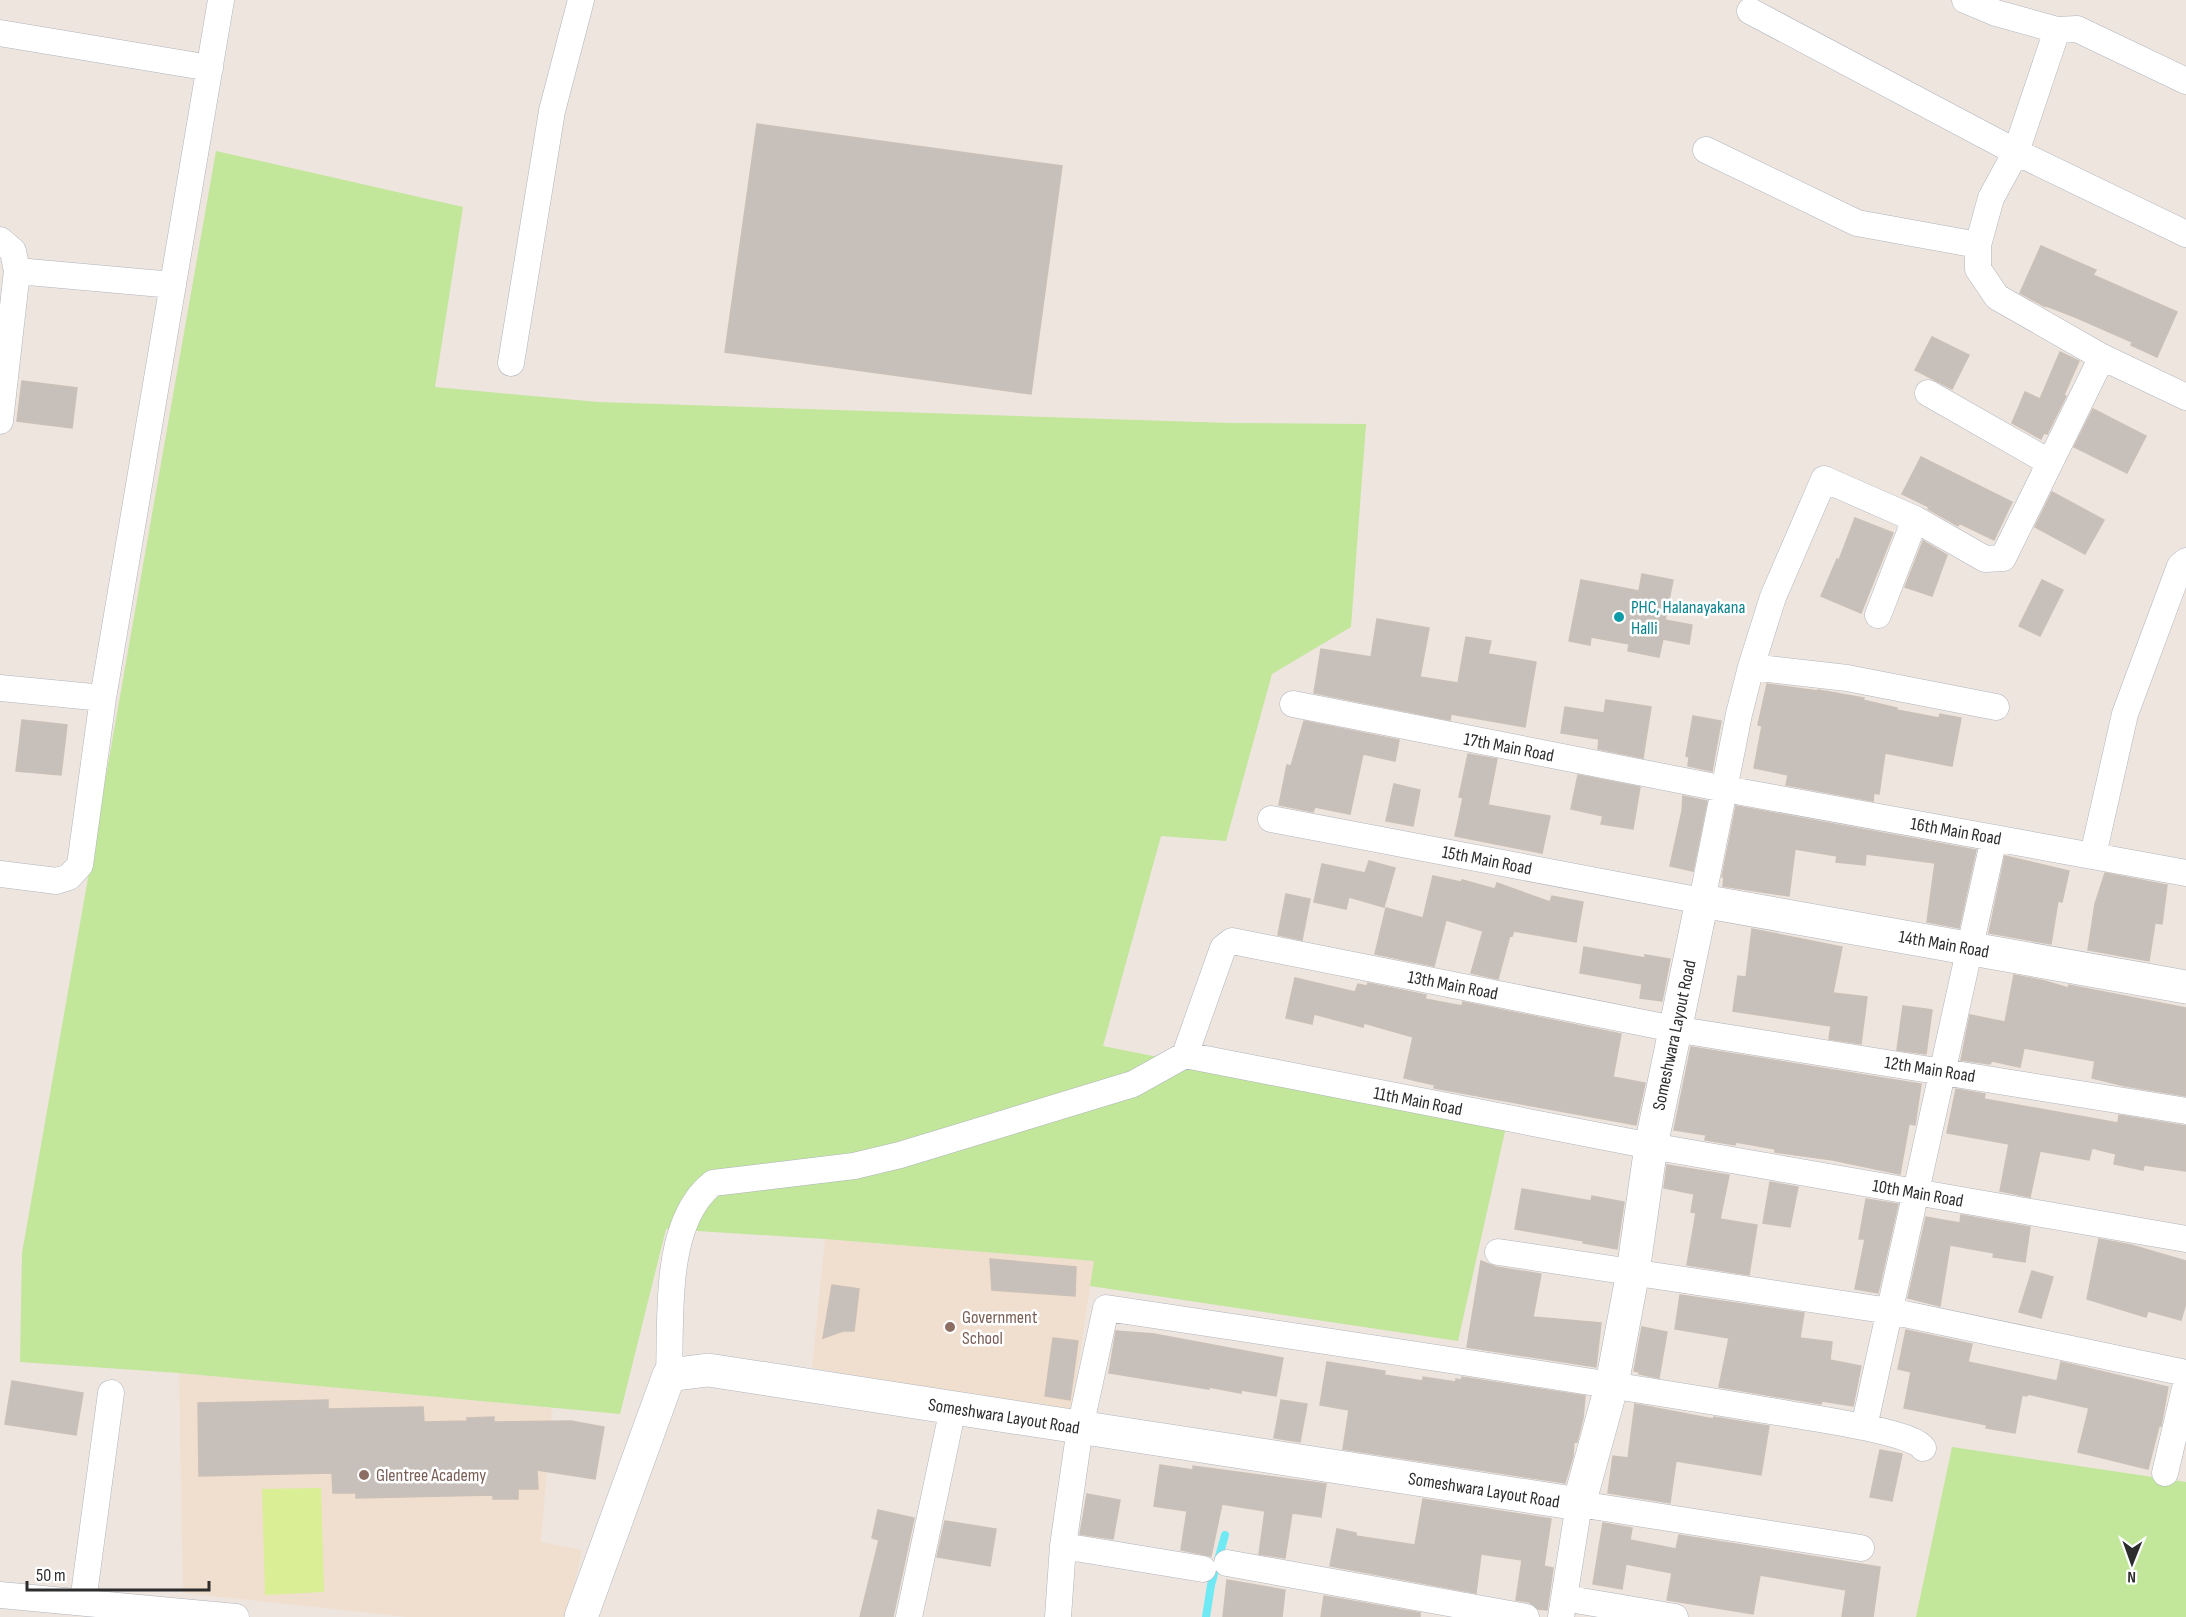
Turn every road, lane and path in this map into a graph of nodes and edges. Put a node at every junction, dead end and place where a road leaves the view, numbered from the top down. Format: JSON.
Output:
{"nodes":[{"id":1,"x":221,"y":0,"type":"edge"},
{"id":2,"x":581,"y":0,"type":"edge"},
{"id":3,"x":1965,"y":0,"type":"edge"},
{"id":4,"x":1750,"y":11,"type":"dead end"},
{"id":5,"x":2057,"y":30,"type":"junction"},
{"id":6,"x":0,"y":33,"type":"edge"},
{"id":7,"x":210,"y":68,"type":"junction"},
{"id":8,"x":2186,"y":81,"type":"edge"},
{"id":9,"x":1706,"y":150,"type":"dead end"},
{"id":10,"x":2016,"y":152,"type":"junction"},
{"id":11,"x":2186,"y":234,"type":"edge"},
{"id":12,"x":0,"y":240,"type":"edge"},
{"id":13,"x":1978,"y":245,"type":"junction"},
{"id":14,"x":17,"y":271,"type":"junction"},
{"id":15,"x":173,"y":285,"type":"junction"},
{"id":16,"x":2102,"y":357,"type":"junction"},
{"id":17,"x":511,"y":363,"type":"dead end"},
{"id":18,"x":1928,"y":393,"type":"dead end"},
{"id":19,"x":2186,"y":397,"type":"edge"},
{"id":20,"x":0,"y":421,"type":"edge"},
{"id":21,"x":2049,"y":462,"type":"junction"},
{"id":22,"x":1915,"y":519,"type":"junction"},
{"id":23,"x":2186,"y":561,"type":"edge"},
{"id":24,"x":1878,"y":615,"type":"dead end"},
{"id":25,"x":1751,"y":667,"type":"junction"},
{"id":26,"x":0,"y":688,"type":"edge"},
{"id":27,"x":103,"y":698,"type":"junction"},
{"id":28,"x":1293,"y":704,"type":"dead end"},
{"id":29,"x":1996,"y":707,"type":"dead end"},
{"id":30,"x":1725,"y":789,"type":"junction"},
{"id":31,"x":1271,"y":819,"type":"dead end"},
{"id":32,"x":1994,"y":838,"type":"junction"},
{"id":33,"x":2093,"y":855,"type":"junction"},
{"id":34,"x":2186,"y":873,"type":"edge"},
{"id":35,"x":0,"y":874,"type":"edge"},
{"id":36,"x":1702,"y":901,"type":"junction"},
{"id":37,"x":1970,"y":949,"type":"junction"},
{"id":38,"x":2186,"y":987,"type":"edge"},
{"id":39,"x":1674,"y":1029,"type":"junction"},
{"id":40,"x":1185,"y":1055,"type":"junction"},
{"id":41,"x":1943,"y":1071,"type":"junction"},
{"id":42,"x":2186,"y":1110,"type":"edge"},
{"id":43,"x":1651,"y":1146,"type":"junction"},
{"id":44,"x":1916,"y":1192,"type":"junction"},
{"id":45,"x":2186,"y":1239,"type":"edge"},
{"id":46,"x":1498,"y":1252,"type":"dead end"},
{"id":47,"x":1633,"y":1272,"type":"junction"},
{"id":48,"x":1890,"y":1311,"type":"junction"},
{"id":49,"x":2186,"y":1373,"type":"edge"},
{"id":50,"x":669,"y":1375,"type":"junction"},
{"id":51,"x":1612,"y":1384,"type":"junction"},
{"id":52,"x":2186,"y":1384,"type":"edge"},
{"id":53,"x":111,"y":1393,"type":"dead end"},
{"id":54,"x":953,"y":1408,"type":"junction"},
{"id":55,"x":1864,"y":1427,"type":"junction"},
{"id":56,"x":1080,"y":1428,"type":"junction"},
{"id":57,"x":1923,"y":1448,"type":"dead end"},
{"id":58,"x":2165,"y":1473,"type":"dead end"},
{"id":59,"x":1579,"y":1504,"type":"junction"},
{"id":60,"x":1063,"y":1545,"type":"junction"},
{"id":61,"x":1861,"y":1548,"type":"dead end"},
{"id":62,"x":0,"y":1595,"type":"edge"},
{"id":63,"x":83,"y":1602,"type":"junction"},
{"id":64,"x":1562,"y":1607,"type":"edge"},
{"id":65,"x":236,"y":1617,"type":"edge"},
{"id":66,"x":581,"y":1617,"type":"edge"},
{"id":67,"x":909,"y":1617,"type":"edge"},
{"id":68,"x":1058,"y":1617,"type":"edge"},
{"id":69,"x":1526,"y":1617,"type":"edge"},
{"id":70,"x":1675,"y":1617,"type":"edge"}],
"edges":[{"from":1,"to":7,"type":"street"},
{"from":2,"to":17,"type":"street"},
{"from":3,"to":5,"type":"street"},
{"from":4,"to":10,"type":"street"},
{"from":5,"to":8,"type":"street"},
{"from":5,"to":10,"type":"street"},
{"from":6,"to":7,"type":"street"},
{"from":7,"to":15,"type":"street"},
{"from":9,"to":13,"type":"street"},
{"from":10,"to":11,"type":"street"},
{"from":10,"to":13,"type":"street"},
{"from":12,"to":14,"type":"street"},
{"from":13,"to":16,"type":"street"},
{"from":14,"to":15,"type":"street"},
{"from":14,"to":20,"type":"street"},
{"from":15,"to":27,"type":"street"},
{"from":16,"to":19,"type":"street"},
{"from":16,"to":21,"type":"street"},
{"from":18,"to":21,"type":"street"},
{"from":21,"to":22,"type":"street"},
{"from":22,"to":24,"type":"street"},
{"from":22,"to":25,"type":"street","name":"Someshwara Layout Road"},
{"from":23,"to":33,"type":"street"},
{"from":25,"to":29,"type":"street"},
{"from":25,"to":30,"type":"street","name":"Someshwara Layout Road"},
{"from":26,"to":27,"type":"street"},
{"from":27,"to":35,"type":"street"},
{"from":28,"to":30,"type":"street","name":"17th Main Road"},
{"from":30,"to":32,"type":"street","name":"16th Main Road"},
{"from":30,"to":36,"type":"street","name":"Someshwara Layout Road"},
{"from":31,"to":36,"type":"street","name":"15th Main Road"},
{"from":32,"to":33,"type":"street","name":"16th Main Road"},
{"from":32,"to":37,"type":"street"},
{"from":33,"to":34,"type":"street","name":"16th Main Road"},
{"from":36,"to":37,"type":"street","name":"14th Main Road"},
{"from":36,"to":39,"type":"street","name":"Someshwara Layout Road"},
{"from":37,"to":38,"type":"street","name":"14th Main Road"},
{"from":37,"to":41,"type":"street"},
{"from":39,"to":40,"type":"street","name":"13th Main Road"},
{"from":39,"to":41,"type":"street","name":"12th Main Road"},
{"from":39,"to":43,"type":"street","name":"Someshwara Layout Road"},
{"from":40,"to":43,"type":"street","name":"11th Main Road"},
{"from":40,"to":50,"type":"street"},
{"from":41,"to":42,"type":"street","name":"12th Main Road"},
{"from":41,"to":44,"type":"street"},
{"from":43,"to":44,"type":"street","name":"10th Main Road"},
{"from":43,"to":47,"type":"street","name":"Someshwara Layout Road"},
{"from":44,"to":45,"type":"street","name":"10th Main Road"},
{"from":44,"to":48,"type":"street"},
{"from":46,"to":47,"type":"street"},
{"from":47,"to":48,"type":"street"},
{"from":47,"to":51,"type":"street","name":"Someshwara Layout Road"},
{"from":48,"to":49,"type":"street"},
{"from":48,"to":55,"type":"street"},
{"from":50,"to":54,"type":"street","name":"Someshwara Layout Road"},
{"from":50,"to":66,"type":"street"},
{"from":51,"to":55,"type":"street"},
{"from":51,"to":56,"type":"street"},
{"from":51,"to":59,"type":"street","name":"Someshwara Layout Road"},
{"from":52,"to":58,"type":"street"},
{"from":53,"to":63,"type":"street"},
{"from":54,"to":56,"type":"street","name":"Someshwara Layout Road"},
{"from":54,"to":67,"type":"street"},
{"from":55,"to":57,"type":"street"},
{"from":56,"to":59,"type":"street","name":"Someshwara Layout Road"},
{"from":56,"to":60,"type":"street"},
{"from":59,"to":61,"type":"street"},
{"from":59,"to":64,"type":"street"},
{"from":60,"to":68,"type":"street"},
{"from":60,"to":69,"type":"street"},
{"from":62,"to":63,"type":"street"},
{"from":63,"to":65,"type":"street"},
{"from":64,"to":70,"type":"street"}]}
